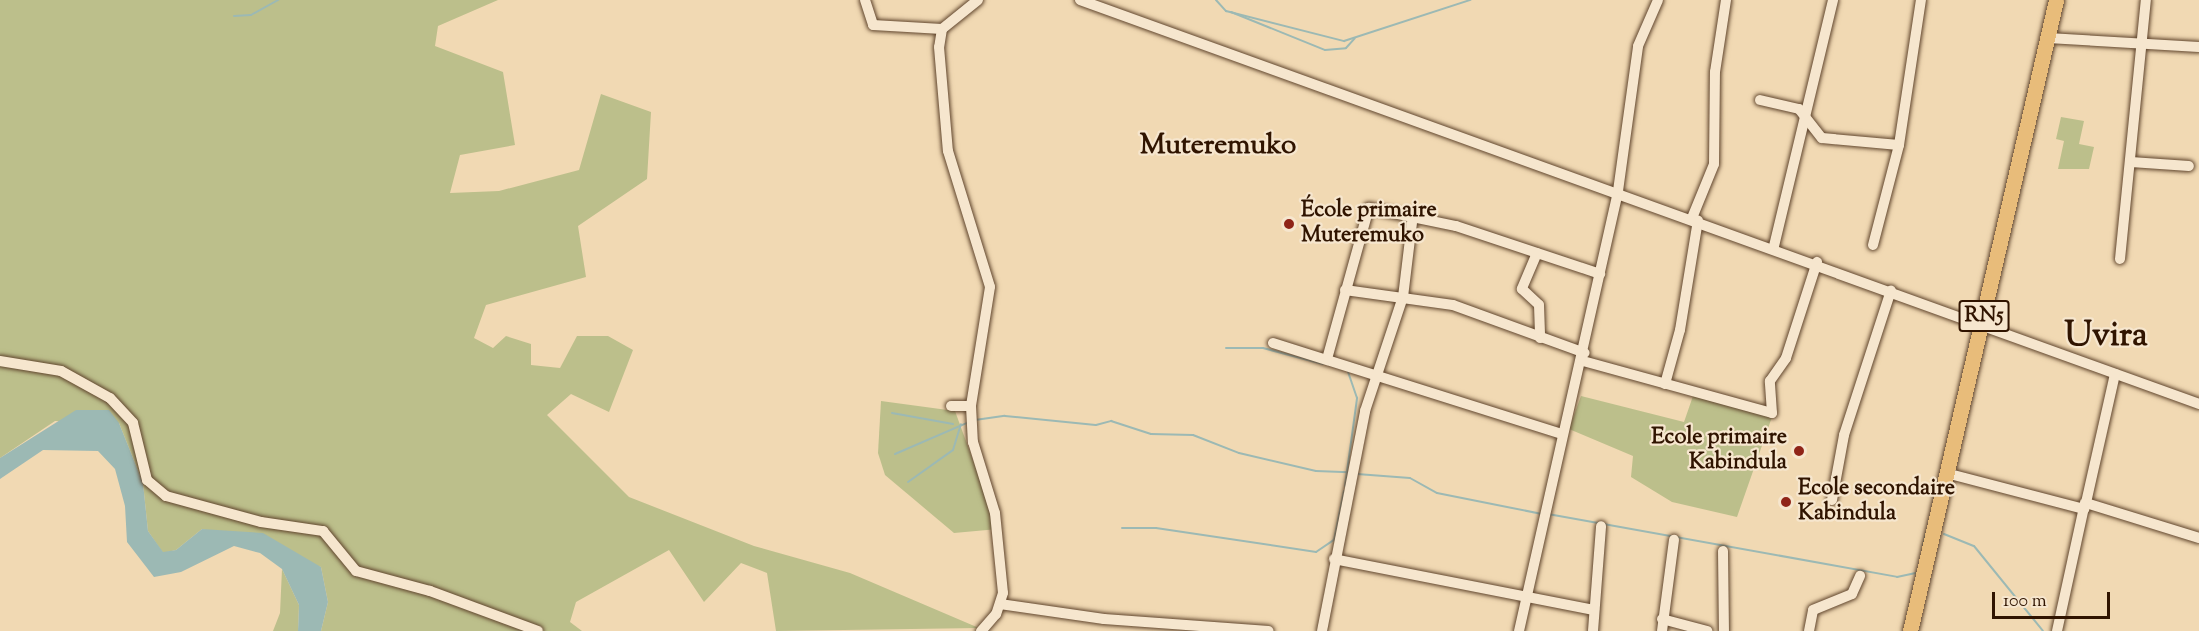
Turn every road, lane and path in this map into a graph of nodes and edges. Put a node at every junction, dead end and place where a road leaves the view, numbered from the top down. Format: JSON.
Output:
{"nodes":[{"id":1,"x":865,"y":0,"type":"edge"},
{"id":2,"x":978,"y":0,"type":"edge"},
{"id":3,"x":1080,"y":0,"type":"edge"},
{"id":4,"x":1658,"y":0,"type":"edge"},
{"id":5,"x":1726,"y":0,"type":"edge"},
{"id":6,"x":1833,"y":0,"type":"edge"},
{"id":7,"x":1921,"y":0,"type":"edge"},
{"id":8,"x":2056,"y":0,"type":"edge"},
{"id":9,"x":2146,"y":0,"type":"edge"},
{"id":10,"x":942,"y":29,"type":"junction"},
{"id":11,"x":2048,"y":38,"type":"junction"},
{"id":12,"x":2139,"y":47,"type":"junction"},
{"id":13,"x":2199,"y":47,"type":"edge"},
{"id":14,"x":1760,"y":100,"type":"dead end"},
{"id":15,"x":1806,"y":116,"type":"junction"},
{"id":16,"x":1899,"y":145,"type":"junction"},
{"id":17,"x":2131,"y":162,"type":"junction"},
{"id":18,"x":2188,"y":166,"type":"dead end"},
{"id":19,"x":1618,"y":191,"type":"junction"},
{"id":20,"x":1413,"y":214,"type":"junction"},
{"id":21,"x":1695,"y":219,"type":"junction"},
{"id":22,"x":1873,"y":244,"type":"dead end"},
{"id":23,"x":1774,"y":246,"type":"junction"},
{"id":24,"x":1537,"y":253,"type":"junction"},
{"id":25,"x":2120,"y":259,"type":"dead end"},
{"id":26,"x":1817,"y":262,"type":"junction"},
{"id":27,"x":1600,"y":274,"type":"junction"},
{"id":28,"x":1345,"y":290,"type":"junction"},
{"id":29,"x":1891,"y":290,"type":"junction"},
{"id":30,"x":1403,"y":297,"type":"junction"},
{"id":31,"x":1982,"y":325,"type":"junction"},
{"id":32,"x":1540,"y":339,"type":"junction"},
{"id":33,"x":1274,"y":343,"type":"dead end"},
{"id":34,"x":1584,"y":357,"type":"junction"},
{"id":35,"x":1327,"y":359,"type":"junction"},
{"id":36,"x":0,"y":361,"type":"edge"},
{"id":37,"x":1377,"y":372,"type":"junction"},
{"id":38,"x":2115,"y":374,"type":"junction"},
{"id":39,"x":1665,"y":384,"type":"junction"},
{"id":40,"x":2199,"y":404,"type":"edge"},
{"id":41,"x":951,"y":406,"type":"dead end"},
{"id":42,"x":971,"y":406,"type":"junction"},
{"id":43,"x":1561,"y":434,"type":"junction"},
{"id":44,"x":1946,"y":473,"type":"junction"},
{"id":45,"x":1832,"y":500,"type":"dead end"},
{"id":46,"x":2085,"y":506,"type":"junction"},
{"id":47,"x":1601,"y":526,"type":"dead end"},
{"id":48,"x":2199,"y":538,"type":"edge"},
{"id":49,"x":1674,"y":540,"type":"dead end"},
{"id":50,"x":1723,"y":551,"type":"dead end"},
{"id":51,"x":1334,"y":559,"type":"junction"},
{"id":52,"x":1860,"y":576,"type":"dead end"},
{"id":53,"x":1528,"y":598,"type":"junction"},
{"id":54,"x":1000,"y":604,"type":"junction"},
{"id":55,"x":1594,"y":610,"type":"junction"},
{"id":56,"x":1662,"y":619,"type":"junction"},
{"id":57,"x":538,"y":631,"type":"edge"},
{"id":58,"x":981,"y":631,"type":"edge"},
{"id":59,"x":1269,"y":631,"type":"edge"},
{"id":60,"x":1322,"y":631,"type":"edge"},
{"id":61,"x":1519,"y":631,"type":"edge"},
{"id":62,"x":1593,"y":631,"type":"edge"},
{"id":63,"x":1662,"y":631,"type":"edge"},
{"id":64,"x":1707,"y":631,"type":"edge"},
{"id":65,"x":1724,"y":631,"type":"edge"},
{"id":66,"x":1809,"y":631,"type":"edge"},
{"id":67,"x":1910,"y":631,"type":"edge"},
{"id":68,"x":2057,"y":631,"type":"edge"}],
"edges":[{"from":1,"to":10,"type":"street"},
{"from":2,"to":10,"type":"street"},
{"from":3,"to":19,"type":"street"},
{"from":4,"to":19,"type":"street"},
{"from":5,"to":21,"type":"street"},
{"from":6,"to":15,"type":"street"},
{"from":7,"to":16,"type":"street"},
{"from":8,"to":11,"type":"highway","number":"RN5"},
{"from":9,"to":12,"type":"street"},
{"from":10,"to":42,"type":"street"},
{"from":11,"to":12,"type":"street"},
{"from":11,"to":31,"type":"highway","number":"RN5"},
{"from":12,"to":13,"type":"street"},
{"from":12,"to":17,"type":"street"},
{"from":14,"to":15,"type":"street"},
{"from":15,"to":16,"type":"street"},
{"from":15,"to":23,"type":"street"},
{"from":16,"to":22,"type":"street"},
{"from":17,"to":18,"type":"street"},
{"from":17,"to":25,"type":"street"},
{"from":19,"to":21,"type":"street"},
{"from":19,"to":27,"type":"street"},
{"from":20,"to":24,"type":"street"},
{"from":20,"to":28,"type":"street"},
{"from":20,"to":30,"type":"street"},
{"from":21,"to":23,"type":"street"},
{"from":21,"to":39,"type":"street"},
{"from":23,"to":26,"type":"street"},
{"from":24,"to":27,"type":"street"},
{"from":24,"to":32,"type":"street"},
{"from":26,"to":29,"type":"street"},
{"from":26,"to":39,"type":"street"},
{"from":27,"to":34,"type":"street"},
{"from":28,"to":30,"type":"street"},
{"from":28,"to":35,"type":"street"},
{"from":29,"to":31,"type":"street"},
{"from":29,"to":45,"type":"street"},
{"from":30,"to":32,"type":"street"},
{"from":30,"to":37,"type":"street"},
{"from":31,"to":38,"type":"street"},
{"from":31,"to":44,"type":"highway","number":"RN5"},
{"from":32,"to":34,"type":"street"},
{"from":33,"to":35,"type":"street"},
{"from":34,"to":39,"type":"street"},
{"from":34,"to":43,"type":"street"},
{"from":35,"to":37,"type":"street"},
{"from":36,"to":57,"type":"street"},
{"from":37,"to":43,"type":"street"},
{"from":37,"to":51,"type":"street"},
{"from":38,"to":40,"type":"street"},
{"from":38,"to":46,"type":"street"},
{"from":41,"to":42,"type":"street"},
{"from":42,"to":54,"type":"street"},
{"from":43,"to":53,"type":"street"},
{"from":44,"to":46,"type":"street"},
{"from":44,"to":67,"type":"highway","number":"RN5"},
{"from":46,"to":48,"type":"street"},
{"from":46,"to":68,"type":"street"},
{"from":47,"to":55,"type":"street"},
{"from":49,"to":56,"type":"street"},
{"from":50,"to":65,"type":"street"},
{"from":51,"to":53,"type":"street"},
{"from":51,"to":60,"type":"street"},
{"from":52,"to":66,"type":"street"},
{"from":53,"to":55,"type":"street"},
{"from":53,"to":61,"type":"street"},
{"from":54,"to":58,"type":"street"},
{"from":54,"to":59,"type":"street"},
{"from":55,"to":62,"type":"street"},
{"from":56,"to":63,"type":"street"},
{"from":56,"to":64,"type":"street"}]}
